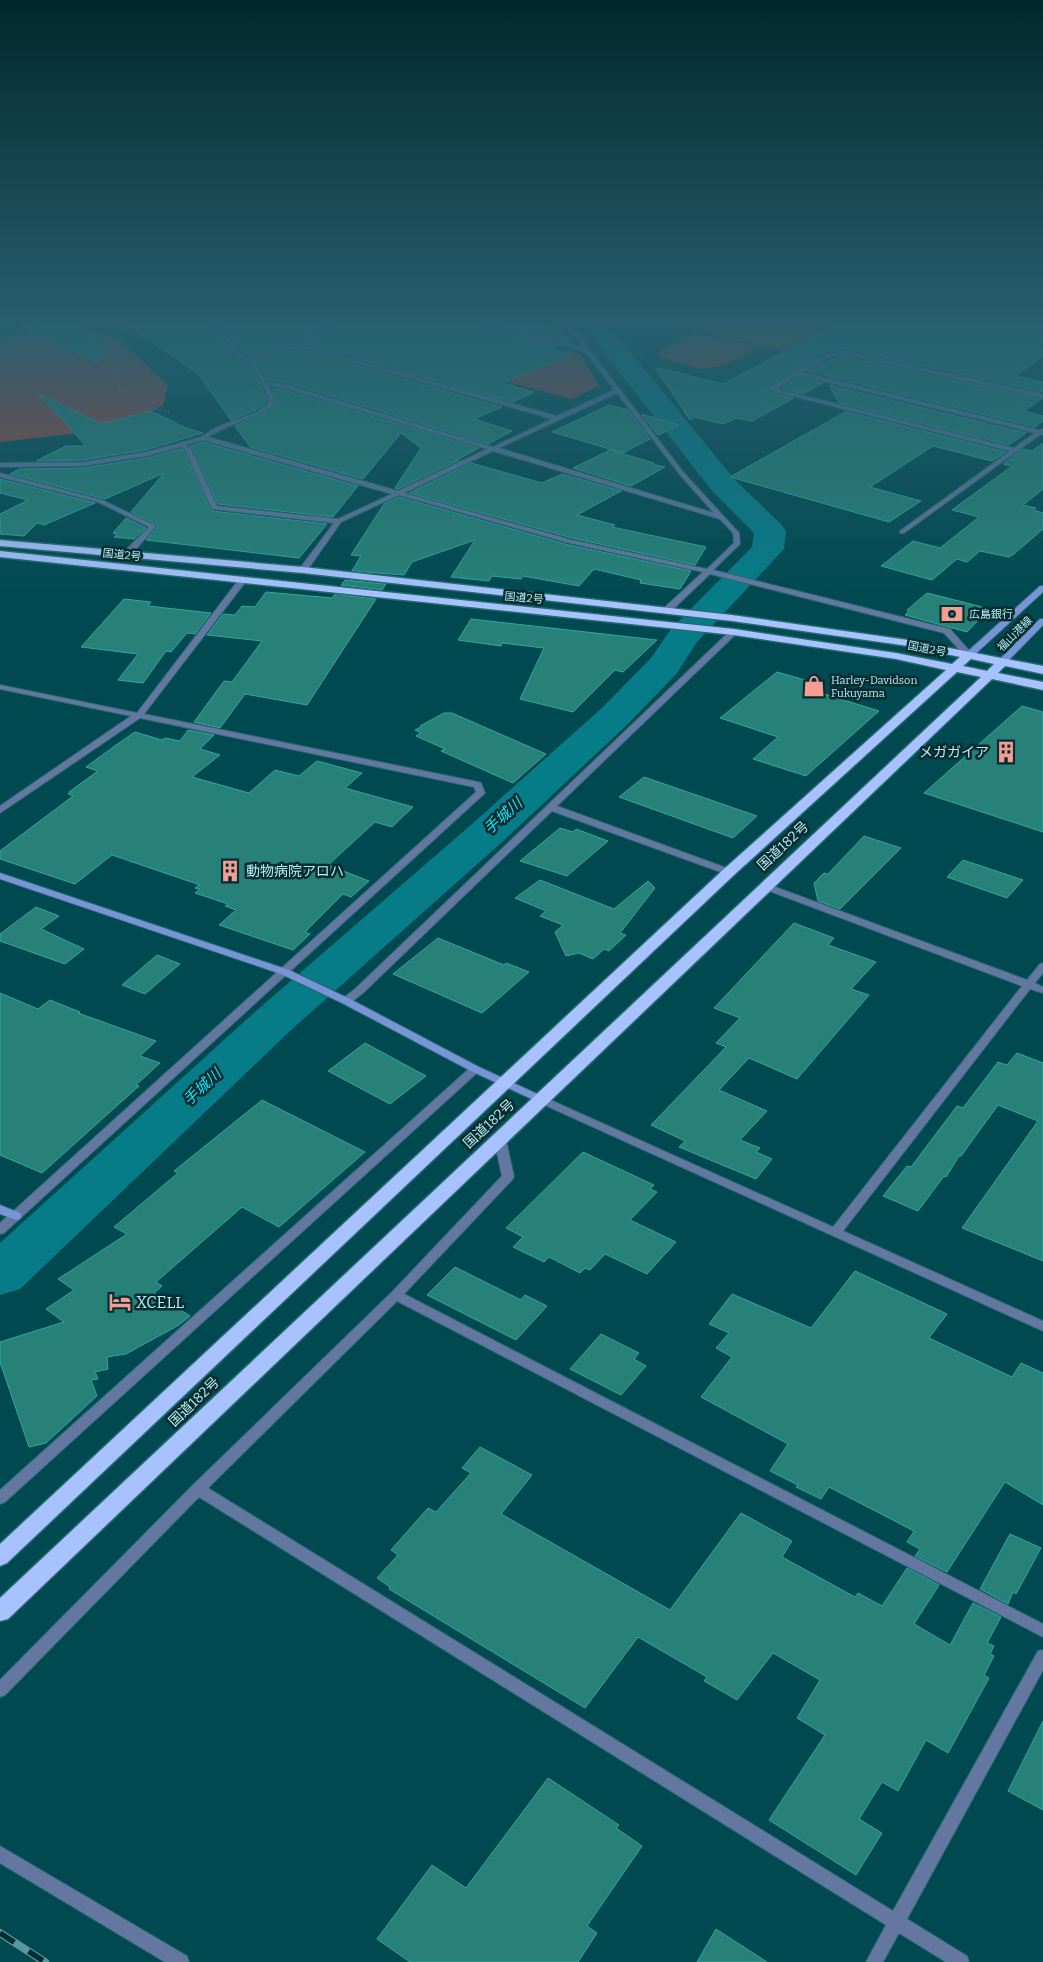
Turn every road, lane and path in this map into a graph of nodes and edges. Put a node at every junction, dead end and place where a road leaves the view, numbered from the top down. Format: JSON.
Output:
{"nodes":[{"id":1,"x":158,"y":410,"type":"edge"},
{"id":2,"x":264,"y":410,"type":"edge"},
{"id":3,"x":362,"y":410,"type":"edge"},
{"id":4,"x":526,"y":410,"type":"edge"},
{"id":5,"x":575,"y":410,"type":"edge"},
{"id":6,"x":633,"y":410,"type":"edge"},
{"id":7,"x":851,"y":410,"type":"edge"},
{"id":8,"x":949,"y":410,"type":"edge"},
{"id":9,"x":170,"y":412,"type":"dead end"},
{"id":10,"x":556,"y":418,"type":"junction"},
{"id":11,"x":1042,"y":432,"type":"edge"},
{"id":12,"x":203,"y":438,"type":"junction"},
{"id":13,"x":180,"y":444,"type":"junction"},
{"id":14,"x":490,"y":449,"type":"junction"},
{"id":15,"x":1015,"y":450,"type":"junction"},
{"id":16,"x":0,"y":465,"type":"edge"},
{"id":17,"x":0,"y":475,"type":"edge"},
{"id":18,"x":400,"y":492,"type":"junction"},
{"id":19,"x":723,"y":518,"type":"junction"},
{"id":20,"x":339,"y":521,"type":"junction"},
{"id":21,"x":902,"y":532,"type":"dead end"},
{"id":22,"x":0,"y":543,"type":"edge"},
{"id":23,"x":0,"y":554,"type":"edge"},
{"id":24,"x":126,"y":555,"type":"junction"},
{"id":25,"x":303,"y":570,"type":"junction"},
{"id":26,"x":713,"y":572,"type":"junction"},
{"id":27,"x":243,"y":580,"type":"junction"},
{"id":28,"x":1043,"y":588,"type":"edge"},
{"id":29,"x":672,"y":612,"type":"junction"},
{"id":30,"x":1043,"y":621,"type":"edge"},
{"id":31,"x":734,"y":632,"type":"junction"},
{"id":32,"x":969,"y":655,"type":"junction"},
{"id":33,"x":1002,"y":662,"type":"junction"},
{"id":34,"x":956,"y":667,"type":"junction"},
{"id":35,"x":1043,"y":670,"type":"edge"},
{"id":36,"x":989,"y":675,"type":"junction"},
{"id":37,"x":1043,"y":686,"type":"edge"},
{"id":38,"x":0,"y":687,"type":"edge"},
{"id":39,"x":139,"y":715,"type":"junction"},
{"id":40,"x":550,"y":807,"type":"junction"},
{"id":41,"x":0,"y":810,"type":"edge"},
{"id":42,"x":729,"y":872,"type":"junction"},
{"id":43,"x":0,"y":876,"type":"edge"},
{"id":44,"x":767,"y":887,"type":"junction"},
{"id":45,"x":1043,"y":966,"type":"edge"},
{"id":46,"x":285,"y":972,"type":"junction"},
{"id":47,"x":1028,"y":984,"type":"junction"},
{"id":48,"x":1043,"y":990,"type":"edge"},
{"id":49,"x":341,"y":998,"type":"junction"},
{"id":50,"x":475,"y":1070,"type":"junction"},
{"id":51,"x":504,"y":1082,"type":"junction"},
{"id":52,"x":542,"y":1100,"type":"junction"},
{"id":53,"x":500,"y":1140,"type":"junction"},
{"id":54,"x":0,"y":1209,"type":"edge"},
{"id":55,"x":16,"y":1216,"type":"junction"},
{"id":56,"x":0,"y":1230,"type":"edge"},
{"id":57,"x":836,"y":1234,"type":"junction"},
{"id":58,"x":396,"y":1295,"type":"junction"},
{"id":59,"x":1043,"y":1326,"type":"edge"},
{"id":60,"x":198,"y":1489,"type":"junction"},
{"id":61,"x":0,"y":1498,"type":"edge"},
{"id":62,"x":0,"y":1557,"type":"edge"},
{"id":63,"x":0,"y":1612,"type":"edge"},
{"id":64,"x":1043,"y":1631,"type":"edge"},
{"id":65,"x":1043,"y":1656,"type":"edge"},
{"id":66,"x":0,"y":1690,"type":"edge"},
{"id":67,"x":0,"y":1854,"type":"edge"},
{"id":68,"x":896,"y":1922,"type":"junction"},
{"id":69,"x":182,"y":1962,"type":"edge"},
{"id":70,"x":874,"y":1962,"type":"edge"},
{"id":71,"x":961,"y":1962,"type":"edge"}],
"edges":[{"from":1,"to":9,"type":"path"},
{"from":2,"to":12,"type":"street"},
{"from":3,"to":14,"type":"street"},
{"from":4,"to":10,"type":"street"},
{"from":5,"to":10,"type":"street"},
{"from":6,"to":19,"type":"street"},
{"from":7,"to":15,"type":"street"},
{"from":8,"to":11,"type":"street"},
{"from":10,"to":14,"type":"street"},
{"from":11,"to":15,"type":"street"},
{"from":12,"to":13,"type":"street"},
{"from":12,"to":18,"type":"street"},
{"from":13,"to":16,"type":"street"},
{"from":13,"to":20,"type":"street"},
{"from":14,"to":18,"type":"street"},
{"from":14,"to":19,"type":"street"},
{"from":15,"to":21,"type":"street"},
{"from":17,"to":24,"type":"street"},
{"from":18,"to":20,"type":"street"},
{"from":18,"to":26,"type":"street"},
{"from":19,"to":26,"type":"street"},
{"from":20,"to":25,"type":"street"},
{"from":22,"to":24,"type":"highway","name":"国道2号"},
{"from":23,"to":27,"type":"highway","name":"国道2号"},
{"from":24,"to":25,"type":"highway","name":"国道2号"},
{"from":25,"to":29,"type":"highway","name":"国道2号"},
{"from":26,"to":29,"type":"street"},
{"from":26,"to":32,"type":"street"},
{"from":27,"to":31,"type":"highway","name":"国道2号"},
{"from":27,"to":39,"type":"street"},
{"from":28,"to":32,"type":"street","name":"福山港線"},
{"from":29,"to":32,"type":"highway","name":"国道2号"},
{"from":30,"to":33,"type":"street","name":"福山港線"},
{"from":31,"to":34,"type":"highway","name":"国道2号"},
{"from":31,"to":40,"type":"street"},
{"from":32,"to":33,"type":"highway","name":"国道2号"},
{"from":32,"to":34,"type":"highway","name":"国道182号"},
{"from":33,"to":35,"type":"highway","name":"国道2号"},
{"from":33,"to":36,"type":"highway","name":"国道182号"},
{"from":34,"to":36,"type":"highway","name":"国道2号"},
{"from":34,"to":42,"type":"highway","name":"国道182号"},
{"from":36,"to":37,"type":"highway","name":"国道2号"},
{"from":36,"to":44,"type":"highway","name":"国道182号"},
{"from":38,"to":39,"type":"street"},
{"from":39,"to":41,"type":"street"},
{"from":39,"to":46,"type":"street"},
{"from":40,"to":42,"type":"street"},
{"from":40,"to":49,"type":"street"},
{"from":42,"to":51,"type":"highway","name":"国道182号"},
{"from":43,"to":46,"type":"street"},
{"from":44,"to":47,"type":"street"},
{"from":44,"to":52,"type":"highway","name":"国道182号"},
{"from":45,"to":47,"type":"street"},
{"from":46,"to":49,"type":"street"},
{"from":46,"to":55,"type":"street"},
{"from":47,"to":48,"type":"street"},
{"from":47,"to":57,"type":"street"},
{"from":49,"to":50,"type":"street"},
{"from":50,"to":51,"type":"street"},
{"from":50,"to":61,"type":"street"},
{"from":51,"to":52,"type":"street"},
{"from":51,"to":62,"type":"highway","name":"国道182号"},
{"from":52,"to":53,"type":"highway","name":"国道182号"},
{"from":52,"to":57,"type":"street"},
{"from":53,"to":58,"type":"street"},
{"from":53,"to":63,"type":"highway","name":"国道182号"},
{"from":54,"to":55,"type":"street"},
{"from":55,"to":56,"type":"street"},
{"from":57,"to":59,"type":"street"},
{"from":58,"to":60,"type":"street"},
{"from":58,"to":64,"type":"street"},
{"from":60,"to":66,"type":"street"},
{"from":60,"to":68,"type":"street"},
{"from":65,"to":68,"type":"street"},
{"from":67,"to":69,"type":"street"},
{"from":68,"to":70,"type":"street"},
{"from":68,"to":71,"type":"street"}]}
